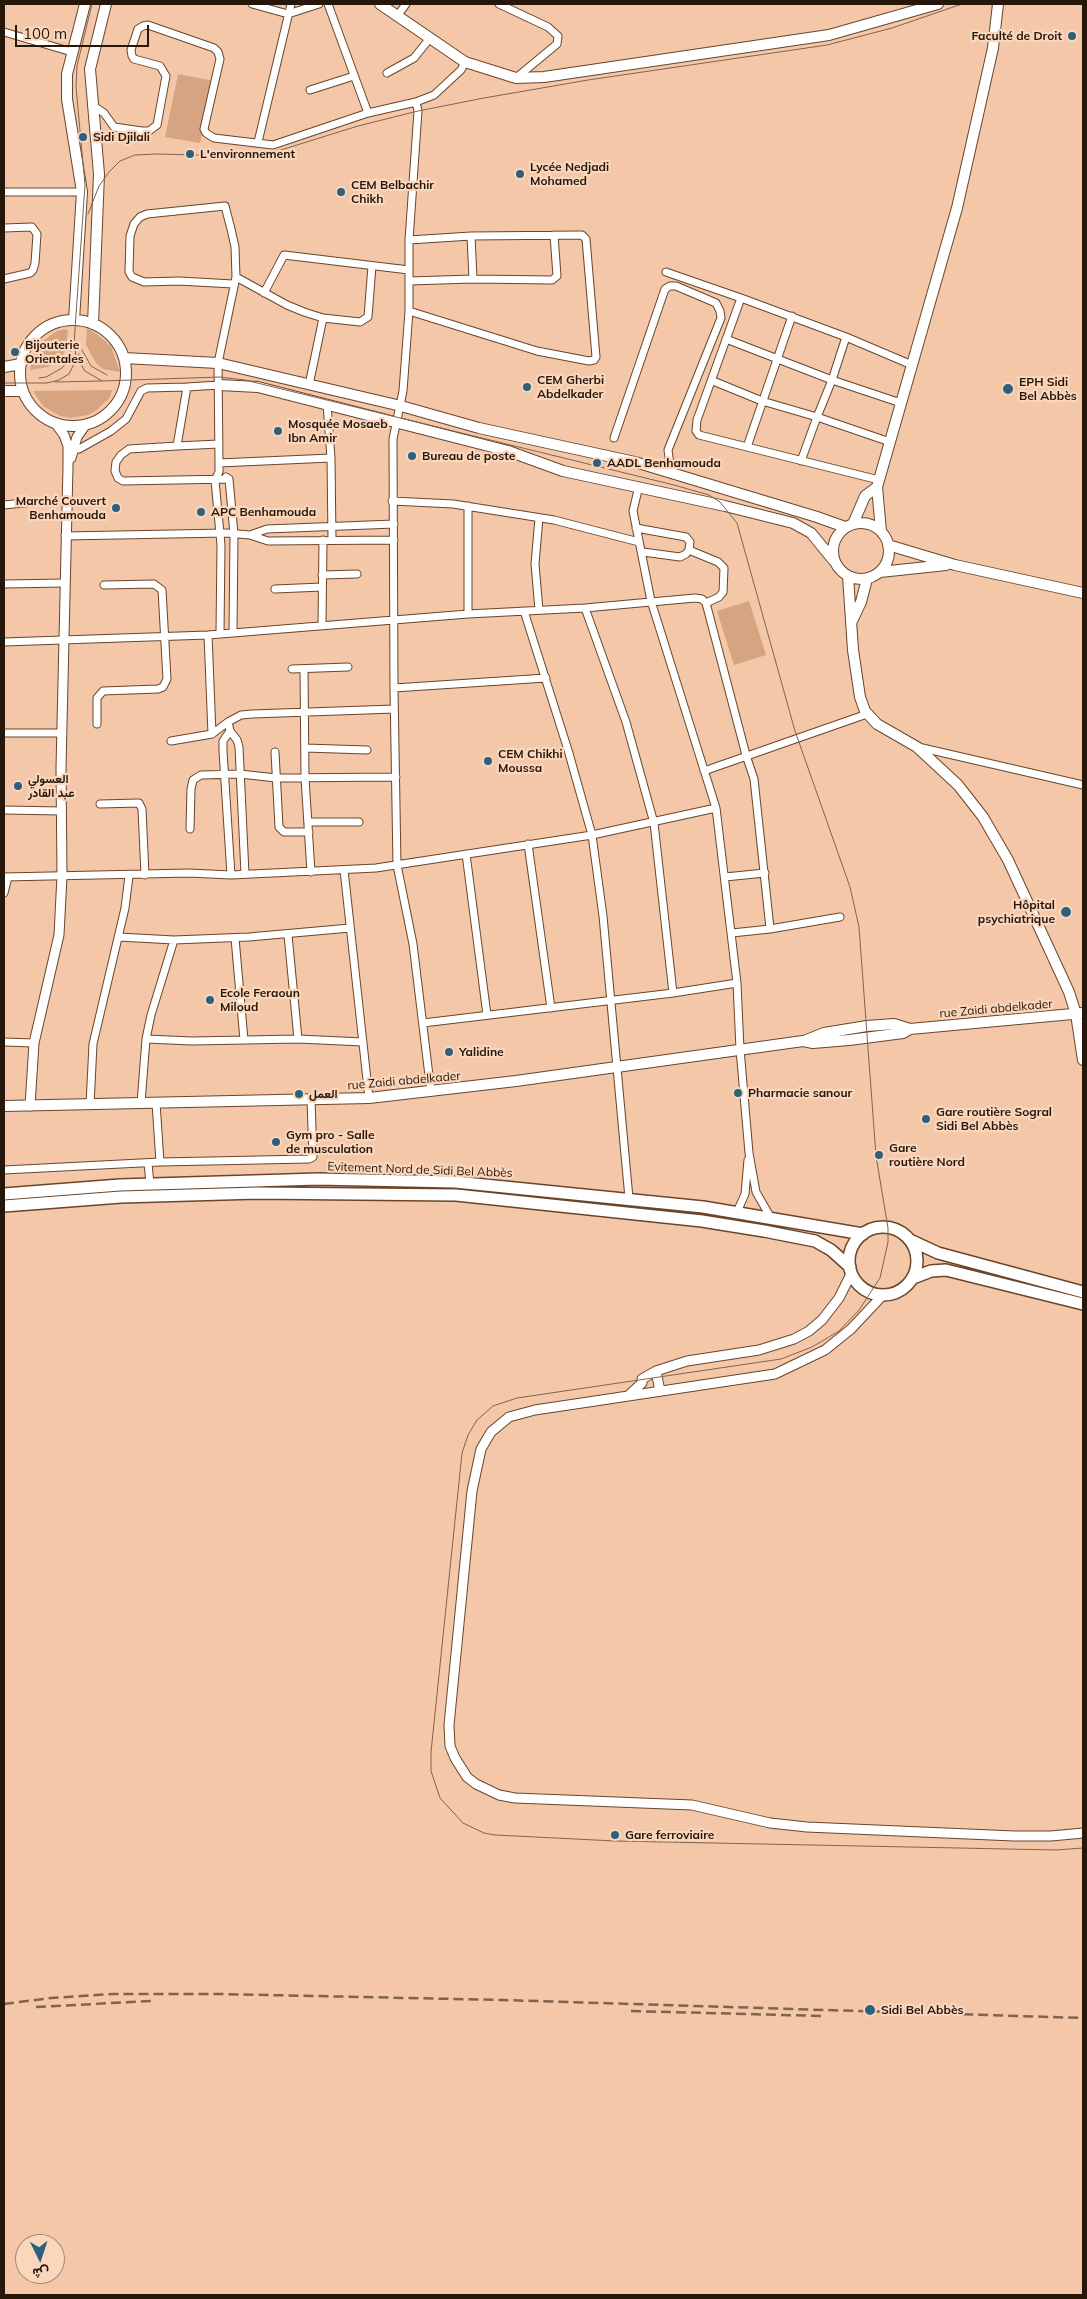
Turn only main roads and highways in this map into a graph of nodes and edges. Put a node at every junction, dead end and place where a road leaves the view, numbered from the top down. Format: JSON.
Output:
{"nodes":[{"id":1,"x":85,"y":4,"type":"edge"},
{"id":2,"x":106,"y":4,"type":"edge"},
{"id":3,"x":380,"y":4,"type":"edge"},
{"id":4,"x":938,"y":4,"type":"edge"},
{"id":5,"x":998,"y":4,"type":"edge"},
{"id":6,"x":74,"y":320,"type":"junction"},
{"id":7,"x":93,"y":324,"type":"junction"},
{"id":8,"x":124,"y":358,"type":"junction"},
{"id":9,"x":21,"y":364,"type":"junction"},
{"id":10,"x":4,"y":367,"type":"edge"},
{"id":11,"x":219,"y":385,"type":"road end"},
{"id":12,"x":23,"y":390,"type":"junction"},
{"id":13,"x":4,"y":391,"type":"edge"},
{"id":14,"x":878,"y":483,"type":"junction"},
{"id":15,"x":849,"y":526,"type":"junction"},
{"id":16,"x":881,"y":531,"type":"junction"},
{"id":17,"x":888,"y":545,"type":"junction"},
{"id":18,"x":834,"y":562,"type":"junction"},
{"id":19,"x":954,"y":566,"type":"junction"},
{"id":20,"x":880,"y":572,"type":"junction"},
{"id":21,"x":848,"y":576,"type":"junction"},
{"id":22,"x":867,"y":579,"type":"junction"},
{"id":23,"x":1083,"y":592,"type":"edge"},
{"id":24,"x":852,"y":621,"type":"junction"},
{"id":25,"x":1080,"y":1013,"type":"edge"},
{"id":26,"x":1083,"y":1060,"type":"edge"},
{"id":27,"x":4,"y":1106,"type":"edge"},
{"id":28,"x":4,"y":1194,"type":"edge"},
{"id":29,"x":4,"y":1206,"type":"edge"},
{"id":30,"x":863,"y":1234,"type":"junction"},
{"id":31,"x":910,"y":1240,"type":"junction"},
{"id":32,"x":850,"y":1270,"type":"junction"},
{"id":33,"x":913,"y":1278,"type":"junction"},
{"id":34,"x":1083,"y":1284,"type":"edge"},
{"id":35,"x":1057,"y":1286,"type":"junction"},
{"id":36,"x":1083,"y":1292,"type":"edge"},
{"id":37,"x":1083,"y":1304,"type":"edge"}],
"edges":[{"from":1,"to":6,"type":"main road"},
{"from":2,"to":7,"type":"main road"},
{"from":3,"to":4,"type":"main road"},
{"from":5,"to":14,"type":"main road"},
{"from":6,"to":7,"type":"main road"},
{"from":6,"to":9,"type":"main road"},
{"from":7,"to":8,"type":"main road"},
{"from":8,"to":12,"type":"main road"},
{"from":8,"to":15,"type":"main road"},
{"from":9,"to":10,"type":"main road"},
{"from":9,"to":12,"type":"main road"},
{"from":11,"to":18,"type":"main road"},
{"from":12,"to":13,"type":"main road"},
{"from":14,"to":15,"type":"main road"},
{"from":14,"to":16,"type":"main road"},
{"from":15,"to":16,"type":"main road"},
{"from":15,"to":18,"type":"main road"},
{"from":16,"to":17,"type":"main road"},
{"from":17,"to":19,"type":"main road"},
{"from":17,"to":20,"type":"main road"},
{"from":18,"to":21,"type":"main road"},
{"from":19,"to":20,"type":"main road"},
{"from":19,"to":23,"type":"main road"},
{"from":20,"to":22,"type":"main road"},
{"from":21,"to":22,"type":"main road"},
{"from":21,"to":24,"type":"main road"},
{"from":22,"to":24,"type":"main road"},
{"from":24,"to":25,"type":"main road"},
{"from":25,"to":26,"type":"main road"},
{"from":25,"to":27,"type":"main road","name":"rue Zaidi abdelkader"},
{"from":28,"to":30,"type":"highway","name":"Evitement Nord de Sidi Bel Abbès"},
{"from":29,"to":32,"type":"highway","name":"Evitement Nord de Sidi Bel Abbès"},
{"from":30,"to":31,"type":"highway"},
{"from":30,"to":32,"type":"highway"},
{"from":31,"to":33,"type":"highway"},
{"from":31,"to":35,"type":"highway"},
{"from":32,"to":33,"type":"highway"},
{"from":33,"to":37,"type":"highway"},
{"from":34,"to":35,"type":"main road"},
{"from":35,"to":36,"type":"highway"}]}
